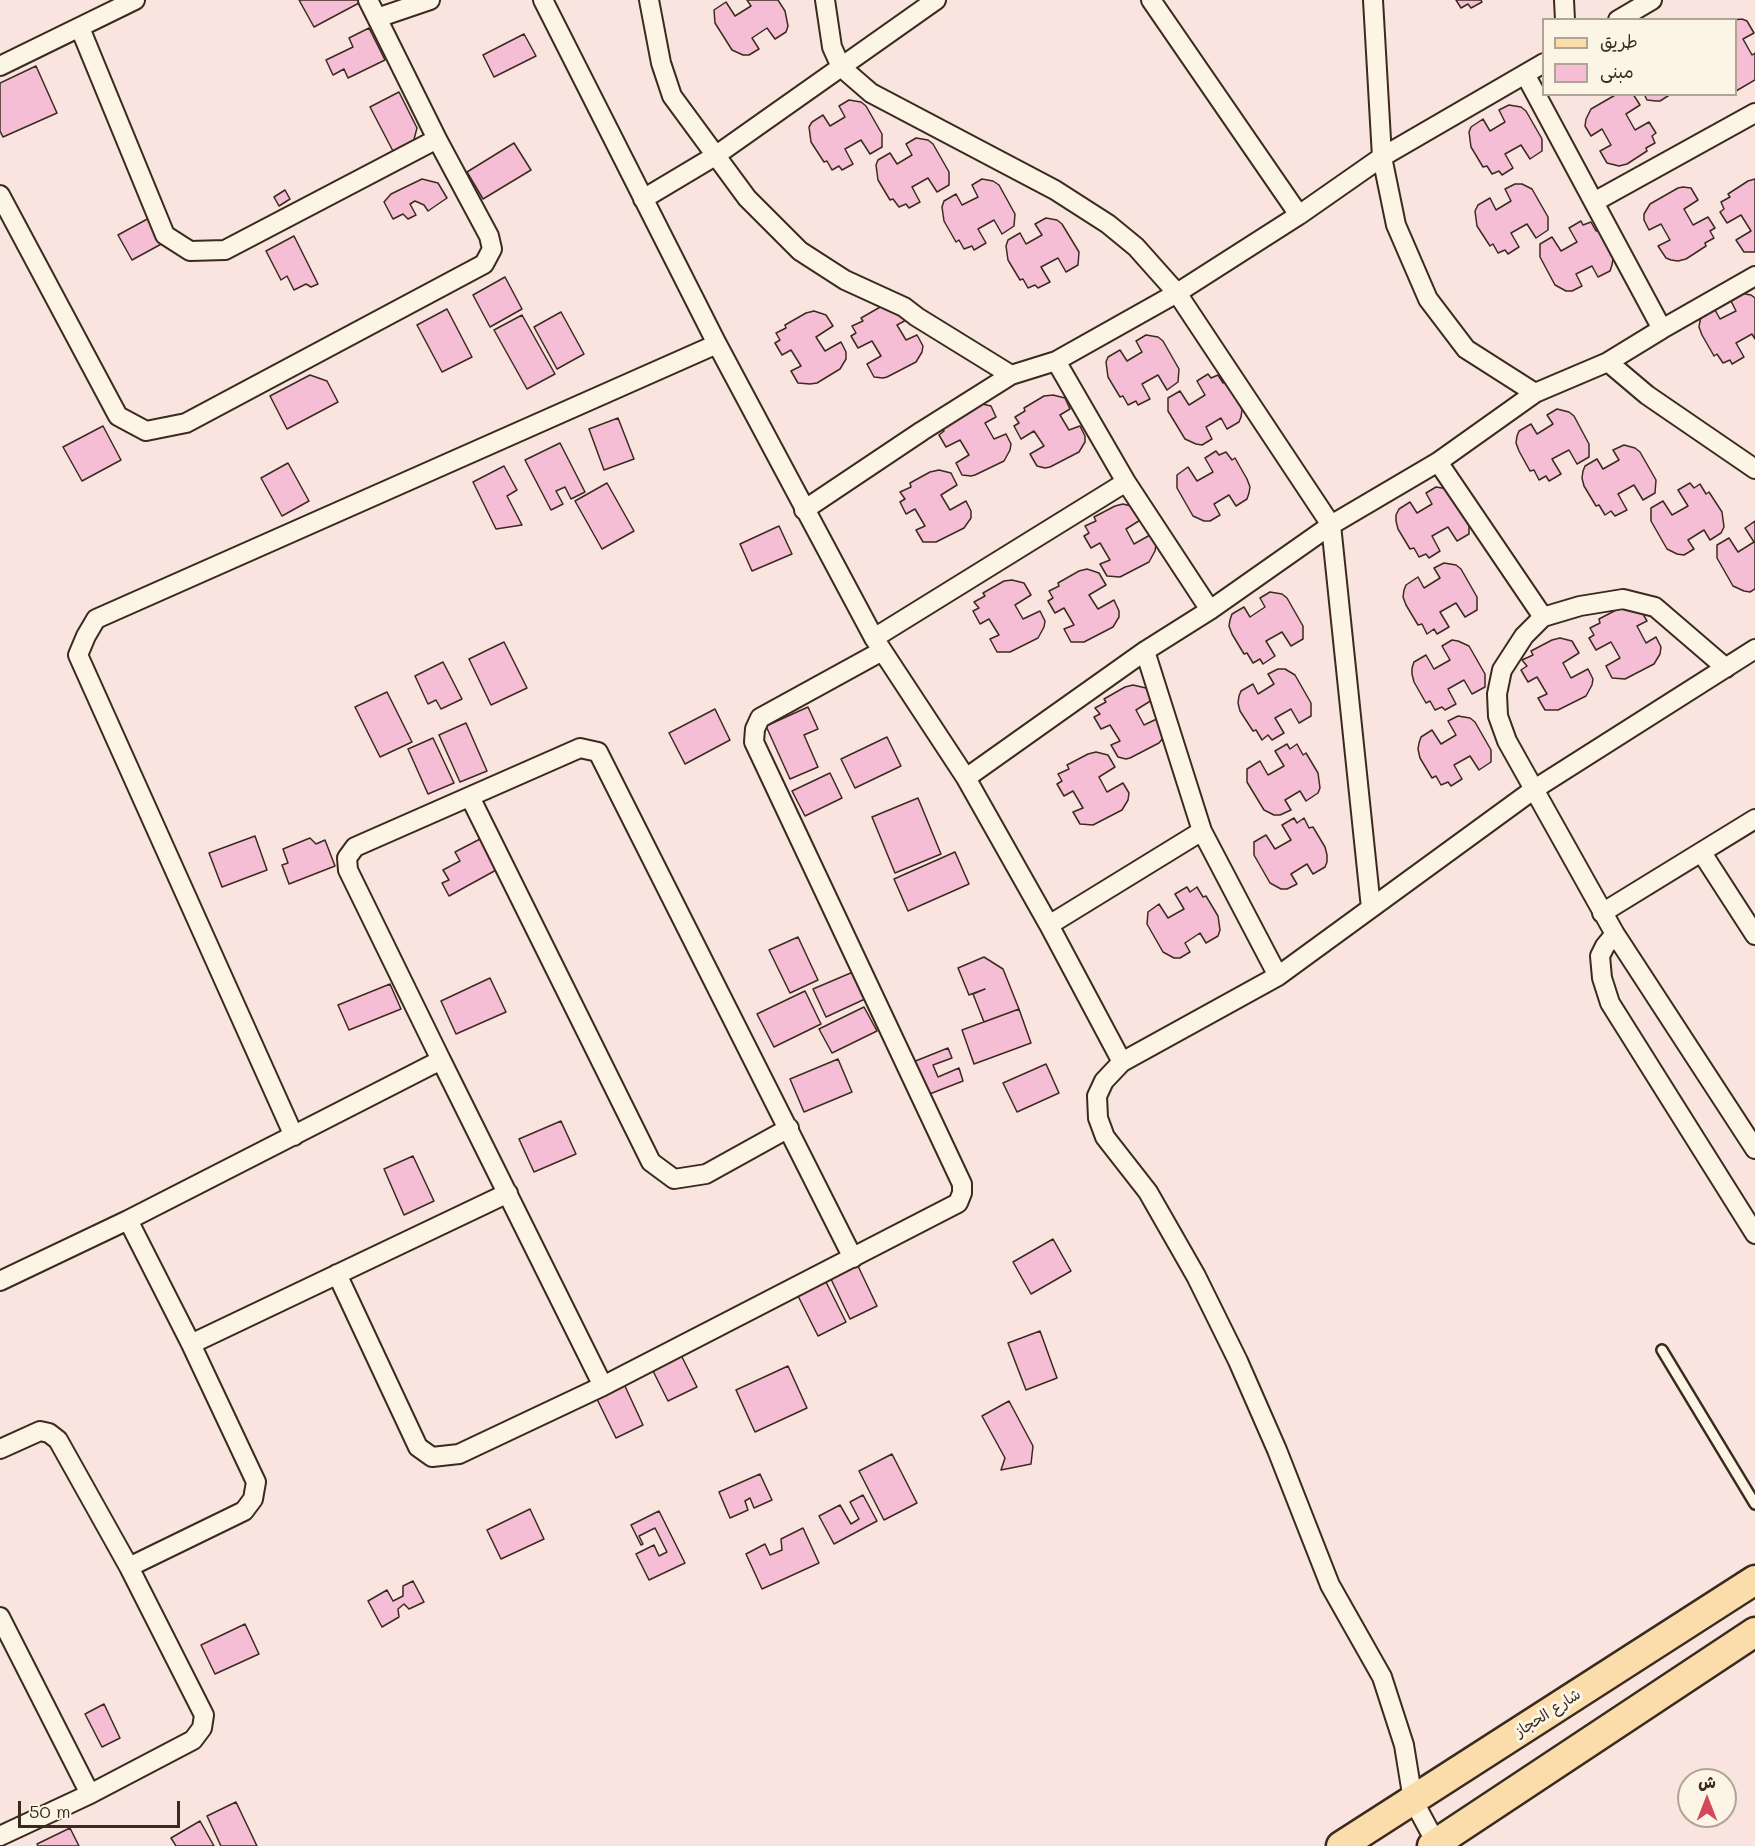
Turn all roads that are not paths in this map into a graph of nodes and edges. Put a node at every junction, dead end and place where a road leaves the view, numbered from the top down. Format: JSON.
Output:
{"nodes":[{"id":1,"x":135,"y":0,"type":"edge"},
{"id":2,"x":368,"y":0,"type":"edge"},
{"id":3,"x":430,"y":0,"type":"edge"},
{"id":4,"x":543,"y":0,"type":"edge"},
{"id":5,"x":649,"y":0,"type":"edge"},
{"id":6,"x":825,"y":0,"type":"edge"},
{"id":7,"x":936,"y":0,"type":"edge"},
{"id":8,"x":1151,"y":0,"type":"edge"},
{"id":9,"x":1373,"y":0,"type":"edge"},
{"id":10,"x":1564,"y":0,"type":"edge"},
{"id":11,"x":1652,"y":0,"type":"edge"},
{"id":12,"x":377,"y":18,"type":"junction"},
{"id":13,"x":1565,"y":18,"type":"edge"},
{"id":14,"x":1621,"y":18,"type":"edge"},
{"id":15,"x":80,"y":28,"type":"junction"},
{"id":16,"x":1542,"y":64,"type":"edge"},
{"id":17,"x":0,"y":66,"type":"edge"},
{"id":18,"x":841,"y":67,"type":"junction"},
{"id":19,"x":1525,"y":74,"type":"junction"},
{"id":20,"x":1755,"y":113,"type":"edge"},
{"id":21,"x":437,"y":139,"type":"junction"},
{"id":22,"x":715,"y":156,"type":"junction"},
{"id":23,"x":1382,"y":157,"type":"junction"},
{"id":24,"x":0,"y":195,"type":"edge"},
{"id":25,"x":643,"y":200,"type":"junction"},
{"id":26,"x":1594,"y":202,"type":"junction"},
{"id":27,"x":1299,"y":215,"type":"junction"},
{"id":28,"x":1754,"y":277,"type":"edge"},
{"id":29,"x":1177,"y":292,"type":"junction"},
{"id":30,"x":1662,"y":328,"type":"junction"},
{"id":31,"x":717,"y":344,"type":"junction"},
{"id":32,"x":1056,"y":361,"type":"junction"},
{"id":33,"x":1608,"y":362,"type":"junction"},
{"id":34,"x":1011,"y":375,"type":"junction"},
{"id":35,"x":1535,"y":393,"type":"junction"},
{"id":36,"x":1438,"y":462,"type":"junction"},
{"id":37,"x":1755,"y":469,"type":"edge"},
{"id":38,"x":1126,"y":482,"type":"junction"},
{"id":39,"x":804,"y":510,"type":"junction"},
{"id":40,"x":1331,"y":525,"type":"junction"},
{"id":41,"x":1210,"y":610,"type":"junction"},
{"id":42,"x":1543,"y":617,"type":"junction"},
{"id":43,"x":878,"y":645,"type":"junction"},
{"id":44,"x":1755,"y":650,"type":"edge"},
{"id":45,"x":1145,"y":651,"type":"junction"},
{"id":46,"x":1726,"y":668,"type":"junction"},
{"id":47,"x":966,"y":778,"type":"junction"},
{"id":48,"x":1533,"y":790,"type":"junction"},
{"id":49,"x":470,"y":797,"type":"junction"},
{"id":50,"x":1755,"y":819,"type":"edge"},
{"id":51,"x":1202,"y":831,"type":"junction"},
{"id":52,"x":1702,"y":853,"type":"junction"},
{"id":53,"x":1371,"y":909,"type":"junction"},
{"id":54,"x":1602,"y":913,"type":"junction"},
{"id":55,"x":1048,"y":925,"type":"junction"},
{"id":56,"x":1615,"y":934,"type":"junction"},
{"id":57,"x":1755,"y":935,"type":"edge"},
{"id":58,"x":1278,"y":976,"type":"junction"},
{"id":59,"x":441,"y":1060,"type":"junction"},
{"id":60,"x":1122,"y":1062,"type":"junction"},
{"id":61,"x":789,"y":1128,"type":"junction"},
{"id":62,"x":294,"y":1136,"type":"junction"},
{"id":63,"x":1755,"y":1149,"type":"edge"},
{"id":64,"x":508,"y":1193,"type":"junction"},
{"id":65,"x":128,"y":1220,"type":"junction"},
{"id":66,"x":1755,"y":1234,"type":"edge"},
{"id":67,"x":853,"y":1258,"type":"junction"},
{"id":68,"x":337,"y":1274,"type":"junction"},
{"id":69,"x":0,"y":1281,"type":"edge"},
{"id":70,"x":191,"y":1344,"type":"junction"},
{"id":71,"x":1662,"y":1350,"type":"dead end"},
{"id":72,"x":603,"y":1386,"type":"junction"},
{"id":73,"x":0,"y":1449,"type":"edge"},
{"id":74,"x":1755,"y":1504,"type":"edge"},
{"id":75,"x":129,"y":1567,"type":"junction"},
{"id":76,"x":1755,"y":1580,"type":"edge"},
{"id":77,"x":0,"y":1617,"type":"edge"},
{"id":78,"x":1755,"y":1632,"type":"edge"},
{"id":79,"x":90,"y":1794,"type":"junction"},
{"id":80,"x":1413,"y":1800,"type":"junction"},
{"id":81,"x":0,"y":1836,"type":"edge"},
{"id":82,"x":1434,"y":1845,"type":"edge"},
{"id":83,"x":1341,"y":1846,"type":"edge"}],
"edges":[{"from":1,"to":15,"type":"street"},
{"from":2,"to":12,"type":"street"},
{"from":3,"to":12,"type":"street"},
{"from":4,"to":25,"type":"street"},
{"from":5,"to":22,"type":"street"},
{"from":6,"to":18,"type":"street"},
{"from":7,"to":18,"type":"street"},
{"from":8,"to":27,"type":"street"},
{"from":9,"to":23,"type":"street"},
{"from":10,"to":13,"type":"street"},
{"from":11,"to":14,"type":"street"},
{"from":12,"to":21,"type":"street"},
{"from":15,"to":17,"type":"street"},
{"from":15,"to":21,"type":"street"},
{"from":16,"to":19,"type":"street"},
{"from":18,"to":22,"type":"street"},
{"from":18,"to":29,"type":"street"},
{"from":19,"to":23,"type":"street"},
{"from":19,"to":26,"type":"street"},
{"from":20,"to":26,"type":"street"},
{"from":21,"to":24,"type":"street"},
{"from":22,"to":25,"type":"street"},
{"from":22,"to":34,"type":"street"},
{"from":23,"to":27,"type":"street"},
{"from":23,"to":35,"type":"street"},
{"from":25,"to":31,"type":"street"},
{"from":26,"to":30,"type":"street"},
{"from":27,"to":29,"type":"street"},
{"from":28,"to":30,"type":"street"},
{"from":29,"to":32,"type":"street"},
{"from":29,"to":40,"type":"street"},
{"from":30,"to":33,"type":"street"},
{"from":31,"to":39,"type":"street"},
{"from":31,"to":62,"type":"street"},
{"from":32,"to":34,"type":"street"},
{"from":32,"to":38,"type":"street"},
{"from":33,"to":35,"type":"street"},
{"from":33,"to":37,"type":"street"},
{"from":34,"to":39,"type":"street"},
{"from":35,"to":36,"type":"street"},
{"from":36,"to":40,"type":"street"},
{"from":36,"to":42,"type":"street"},
{"from":38,"to":41,"type":"street"},
{"from":38,"to":43,"type":"street"},
{"from":39,"to":43,"type":"street"},
{"from":40,"to":41,"type":"street"},
{"from":40,"to":53,"type":"street"},
{"from":41,"to":45,"type":"street"},
{"from":42,"to":46,"type":"street"},
{"from":42,"to":48,"type":"street"},
{"from":43,"to":47,"type":"street"},
{"from":43,"to":67,"type":"street"},
{"from":44,"to":46,"type":"street"},
{"from":45,"to":47,"type":"street"},
{"from":45,"to":51,"type":"street"},
{"from":46,"to":48,"type":"street"},
{"from":47,"to":55,"type":"street"},
{"from":48,"to":53,"type":"street"},
{"from":48,"to":54,"type":"street"},
{"from":49,"to":59,"type":"street"},
{"from":49,"to":61,"type":"street"},
{"from":49,"to":61,"type":"street"},
{"from":50,"to":52,"type":"street"},
{"from":51,"to":55,"type":"street"},
{"from":51,"to":58,"type":"street"},
{"from":52,"to":54,"type":"street"},
{"from":52,"to":57,"type":"street"},
{"from":53,"to":58,"type":"street"},
{"from":54,"to":56,"type":"street"},
{"from":55,"to":60,"type":"street"},
{"from":56,"to":63,"type":"street"},
{"from":56,"to":66,"type":"street"},
{"from":58,"to":60,"type":"street"},
{"from":59,"to":62,"type":"street"},
{"from":59,"to":64,"type":"street"},
{"from":60,"to":80,"type":"street"},
{"from":61,"to":67,"type":"street"},
{"from":62,"to":65,"type":"street"},
{"from":64,"to":68,"type":"street"},
{"from":64,"to":72,"type":"street"},
{"from":65,"to":69,"type":"street"},
{"from":65,"to":70,"type":"street"},
{"from":67,"to":72,"type":"street"},
{"from":68,"to":70,"type":"street"},
{"from":68,"to":72,"type":"street"},
{"from":70,"to":75,"type":"street"},
{"from":71,"to":74,"type":"lane"},
{"from":73,"to":75,"type":"street"},
{"from":75,"to":79,"type":"street"},
{"from":76,"to":80,"type":"main road","name":"شارع الحجاز"},
{"from":77,"to":79,"type":"street"},
{"from":78,"to":82,"type":"main road"},
{"from":79,"to":81,"type":"street"},
{"from":80,"to":82,"type":"street"},
{"from":80,"to":83,"type":"main road","name":"شارع الحجاز"}]}
